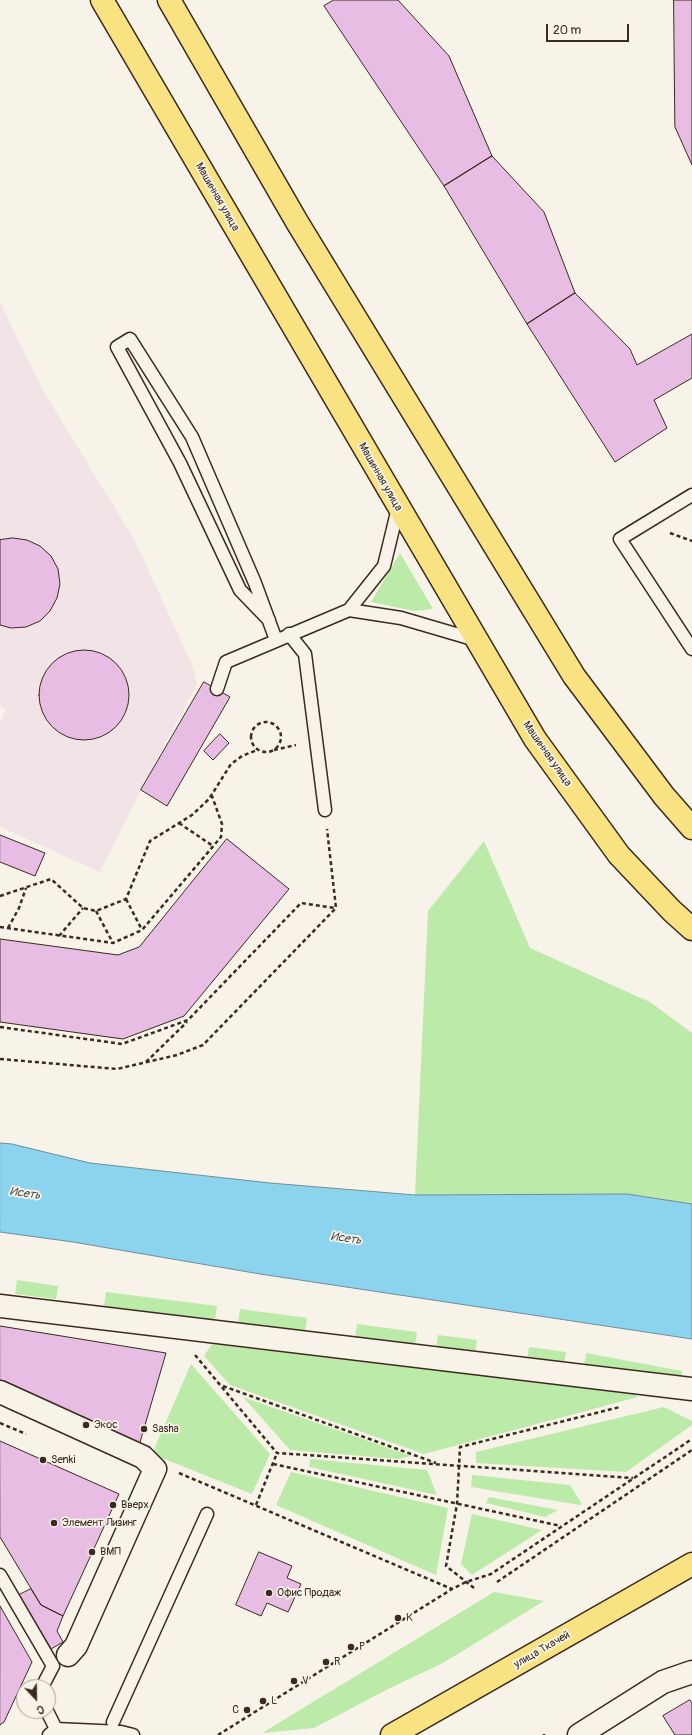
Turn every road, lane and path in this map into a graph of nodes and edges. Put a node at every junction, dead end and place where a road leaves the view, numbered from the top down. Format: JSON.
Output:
{"nodes":[{"id":1,"x":102,"y":0,"type":"edge"},
{"id":2,"x":170,"y":0,"type":"edge"},
{"id":3,"x":692,"y":495,"type":"edge"},
{"id":4,"x":398,"y":508,"type":"junction"},
{"id":5,"x":349,"y":610,"type":"junction"},
{"id":6,"x":269,"y":620,"type":"junction"},
{"id":7,"x":289,"y":634,"type":"junction"},
{"id":8,"x":276,"y":640,"type":"junction"},
{"id":9,"x":476,"y":640,"type":"junction"},
{"id":10,"x":692,"y":649,"type":"edge"},
{"id":11,"x":217,"y":690,"type":"dead end"},
{"id":12,"x":292,"y":746,"type":"dead end"},
{"id":13,"x":257,"y":750,"type":"junction"},
{"id":14,"x":273,"y":750,"type":"junction"},
{"id":15,"x":212,"y":795,"type":"junction"},
{"id":16,"x":325,"y":810,"type":"joint"},
{"id":17,"x":178,"y":823,"type":"junction"},
{"id":18,"x":692,"y":828,"type":"edge"},
{"id":19,"x":213,"y":846,"type":"junction"},
{"id":20,"x":26,"y":887,"type":"junction"},
{"id":21,"x":0,"y":896,"type":"edge"},
{"id":22,"x":126,"y":899,"type":"junction"},
{"id":23,"x":83,"y":908,"type":"junction"},
{"id":24,"x":336,"y":908,"type":"junction"},
{"id":25,"x":96,"y":911,"type":"junction"},
{"id":26,"x":0,"y":927,"type":"edge"},
{"id":27,"x":8,"y":928,"type":"junction"},
{"id":28,"x":692,"y":929,"type":"edge"},
{"id":29,"x":142,"y":930,"type":"junction"},
{"id":30,"x":59,"y":936,"type":"junction"},
{"id":31,"x":113,"y":943,"type":"junction"},
{"id":32,"x":188,"y":1020,"type":"junction"},
{"id":33,"x":0,"y":1027,"type":"edge"},
{"id":34,"x":0,"y":1059,"type":"edge"},
{"id":35,"x":145,"y":1063,"type":"junction"},
{"id":36,"x":0,"y":1306,"type":"edge"},
{"id":37,"x":186,"y":1328,"type":"junction"},
{"id":38,"x":221,"y":1386,"type":"junction"},
{"id":39,"x":692,"y":1389,"type":"edge"},
{"id":40,"x":0,"y":1392,"type":"edge"},
{"id":41,"x":621,"y":1407,"type":"dead end"},
{"id":42,"x":692,"y":1439,"type":"edge"},
{"id":43,"x":692,"y":1450,"type":"edge"},
{"id":44,"x":277,"y":1453,"type":"junction"},
{"id":45,"x":273,"y":1464,"type":"junction"},
{"id":46,"x":440,"y":1464,"type":"junction"},
{"id":47,"x":459,"y":1465,"type":"junction"},
{"id":48,"x":155,"y":1469,"type":"junction"},
{"id":49,"x":634,"y":1478,"type":"junction"},
{"id":50,"x":457,"y":1504,"type":"junction"},
{"id":51,"x":256,"y":1505,"type":"junction"},
{"id":52,"x":207,"y":1514,"type":"dead end"},
{"id":53,"x":562,"y":1527,"type":"junction"},
{"id":54,"x":692,"y":1564,"type":"edge"},
{"id":55,"x":0,"y":1575,"type":"edge"},
{"id":56,"x":466,"y":1582,"type":"junction"},
{"id":57,"x":497,"y":1582,"type":"dead end"},
{"id":58,"x":474,"y":1588,"type":"dead end"},
{"id":59,"x":452,"y":1589,"type":"junction"},
{"id":60,"x":68,"y":1655,"type":"dead end"},
{"id":61,"x":692,"y":1672,"type":"edge"},
{"id":62,"x":46,"y":1679,"type":"edge"},
{"id":63,"x":50,"y":1719,"type":"edge"},
{"id":64,"x":113,"y":1722,"type":"dead end"},
{"id":65,"x":53,"y":1732,"type":"edge"},
{"id":66,"x":127,"y":1733,"type":"edge"},
{"id":67,"x":218,"y":1735,"type":"edge"},
{"id":68,"x":392,"y":1735,"type":"edge"},
{"id":69,"x":579,"y":1735,"type":"edge"}],
"edges":[{"from":1,"to":4,"type":"main road","name":"Машинная улица"},
{"from":2,"to":18,"type":"main road"},
{"from":3,"to":10,"type":"lane"},
{"from":4,"to":5,"type":"lane"},
{"from":4,"to":9,"type":"main road","name":"Машинная улица"},
{"from":5,"to":7,"type":"lane"},
{"from":5,"to":9,"type":"lane"},
{"from":6,"to":6,"type":"lane"},
{"from":6,"to":8,"type":"lane"},
{"from":7,"to":8,"type":"lane"},
{"from":7,"to":16,"type":"lane"},
{"from":8,"to":11,"type":"lane"},
{"from":9,"to":28,"type":"main road","name":"Машинная улица"},
{"from":12,"to":14,"type":"path"},
{"from":13,"to":14,"type":"path"},
{"from":13,"to":14,"type":"path"},
{"from":13,"to":15,"type":"path"},
{"from":15,"to":17,"type":"path"},
{"from":15,"to":19,"type":"path"},
{"from":16,"to":24,"type":"path"},
{"from":17,"to":19,"type":"path"},
{"from":17,"to":22,"type":"path"},
{"from":19,"to":29,"type":"path"},
{"from":20,"to":21,"type":"path"},
{"from":20,"to":23,"type":"path"},
{"from":20,"to":27,"type":"path"},
{"from":22,"to":25,"type":"path"},
{"from":22,"to":29,"type":"path"},
{"from":23,"to":25,"type":"path"},
{"from":23,"to":30,"type":"path"},
{"from":24,"to":32,"type":"path"},
{"from":24,"to":35,"type":"path"},
{"from":25,"to":31,"type":"path"},
{"from":26,"to":27,"type":"path"},
{"from":27,"to":30,"type":"path"},
{"from":29,"to":31,"type":"path"},
{"from":30,"to":31,"type":"path"},
{"from":32,"to":33,"type":"path"},
{"from":32,"to":35,"type":"path"},
{"from":34,"to":35,"type":"path"},
{"from":36,"to":37,"type":"street"},
{"from":37,"to":38,"type":"path"},
{"from":37,"to":39,"type":"street"},
{"from":38,"to":44,"type":"path"},
{"from":38,"to":46,"type":"path"},
{"from":40,"to":48,"type":"street"},
{"from":41,"to":47,"type":"path"},
{"from":42,"to":49,"type":"path"},
{"from":43,"to":57,"type":"path"},
{"from":44,"to":45,"type":"path"},
{"from":44,"to":46,"type":"path"},
{"from":45,"to":50,"type":"path"},
{"from":45,"to":51,"type":"path"},
{"from":46,"to":47,"type":"path"},
{"from":47,"to":49,"type":"path"},
{"from":47,"to":50,"type":"path"},
{"from":48,"to":51,"type":"path"},
{"from":48,"to":60,"type":"street"},
{"from":49,"to":53,"type":"path"},
{"from":50,"to":53,"type":"path"},
{"from":50,"to":56,"type":"path"},
{"from":51,"to":59,"type":"path"},
{"from":52,"to":64,"type":"lane"},
{"from":53,"to":56,"type":"path"},
{"from":54,"to":68,"type":"main road","name":"улица Ткачей"},
{"from":55,"to":62,"type":"lane"},
{"from":56,"to":58,"type":"path"},
{"from":56,"to":59,"type":"path"},
{"from":59,"to":67,"type":"path"},
{"from":61,"to":69,"type":"street"},
{"from":63,"to":65,"type":"lane"},
{"from":65,"to":66,"type":"lane"}]}
